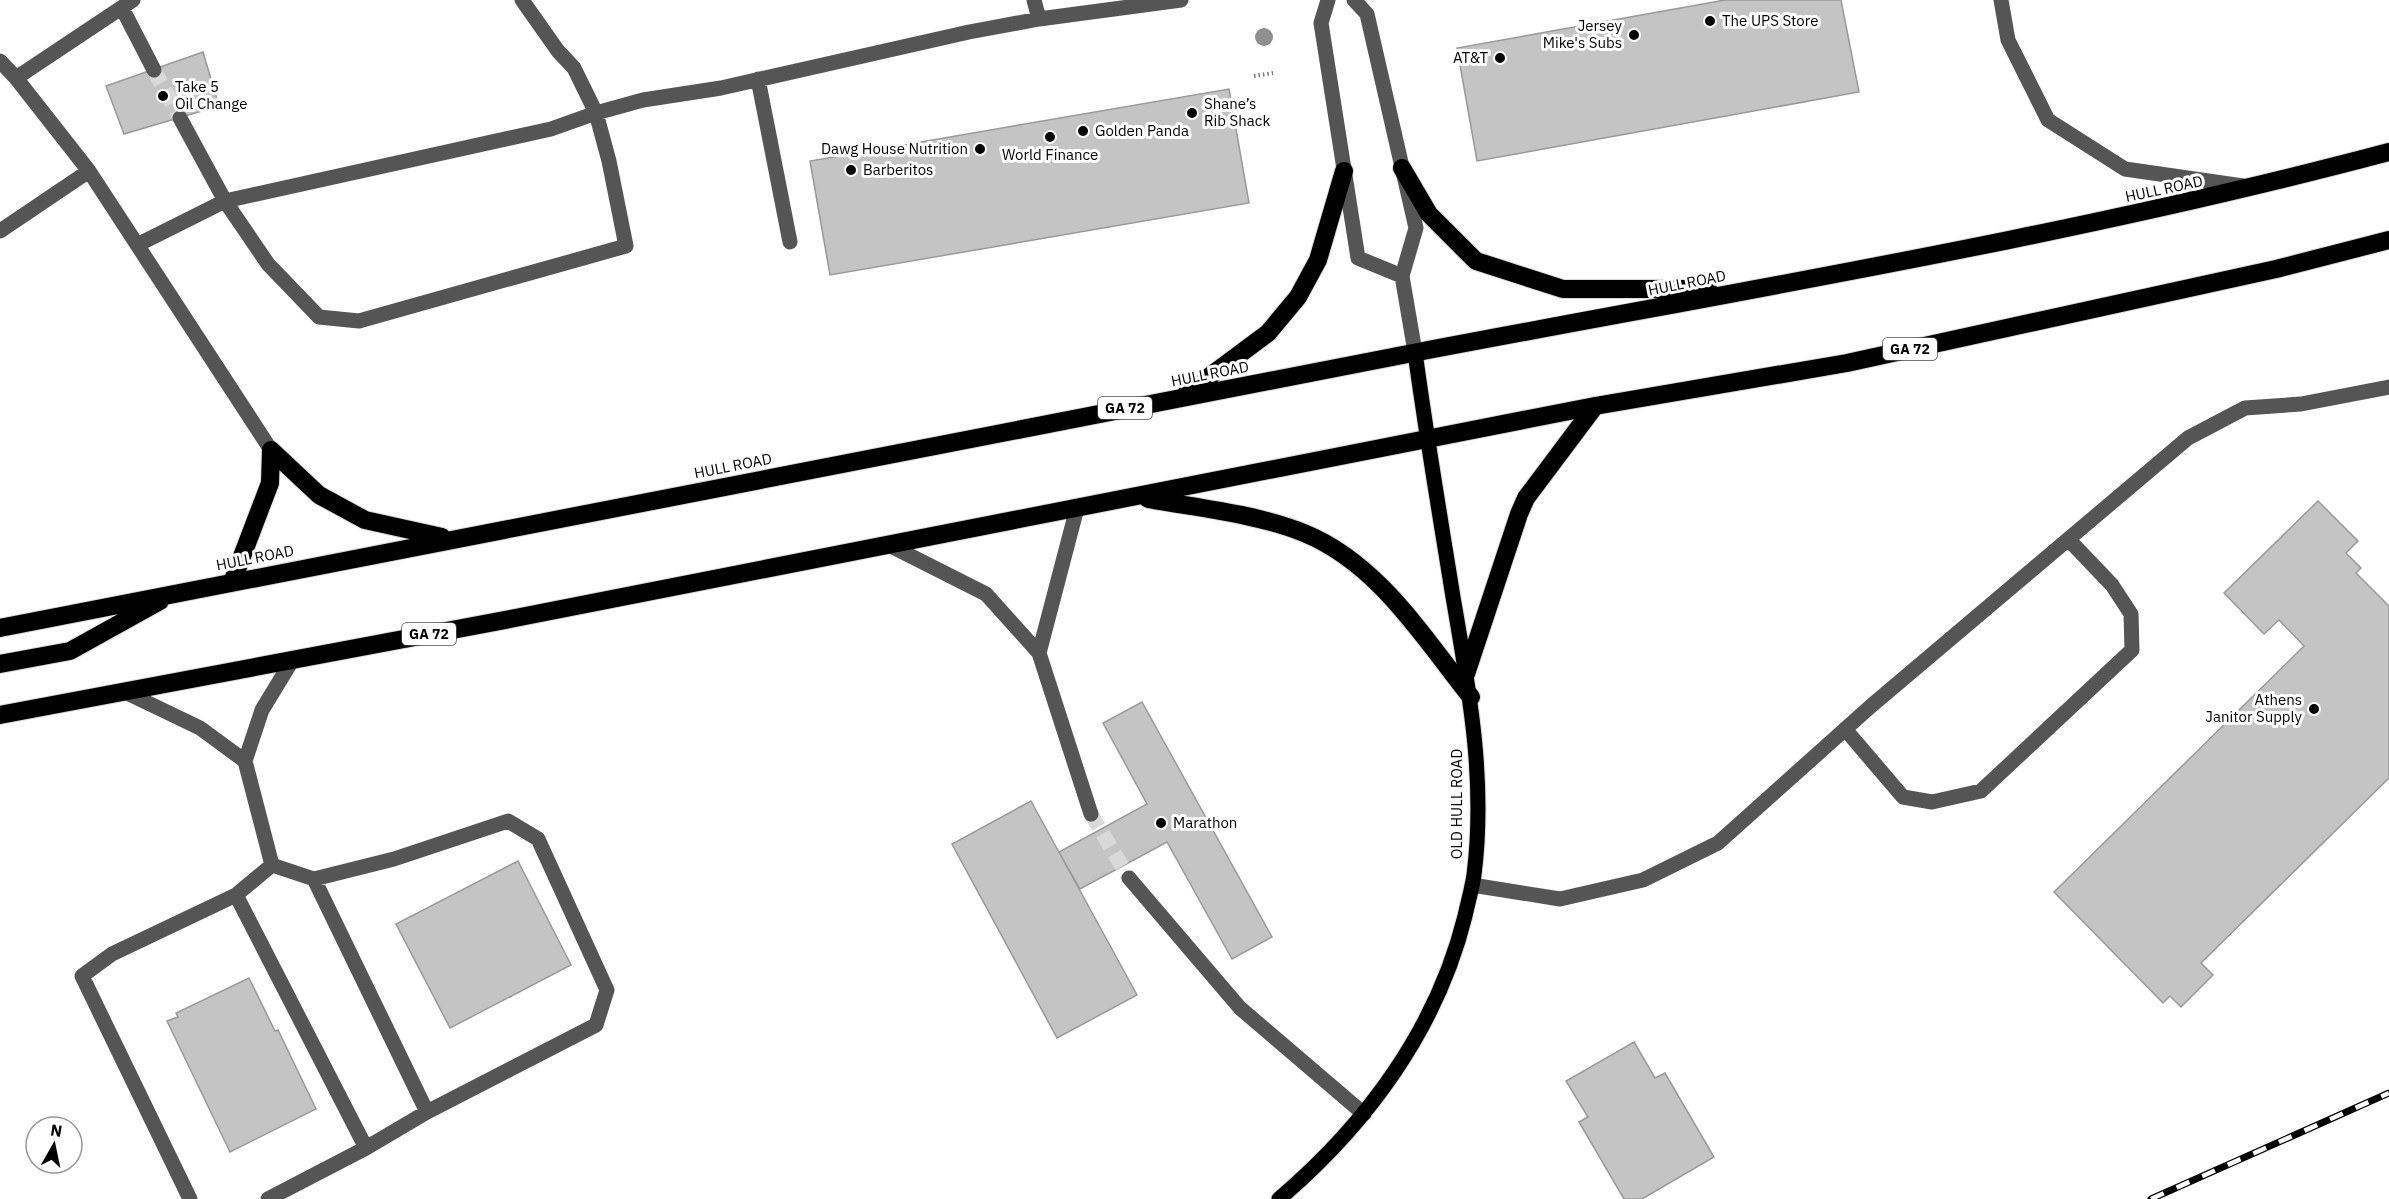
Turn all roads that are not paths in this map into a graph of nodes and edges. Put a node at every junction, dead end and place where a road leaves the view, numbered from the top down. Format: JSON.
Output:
{"nodes":[{"id":1,"x":522,"y":0,"type":"edge"},
{"id":2,"x":1034,"y":0,"type":"edge"},
{"id":3,"x":1180,"y":0,"type":"edge"},
{"id":4,"x":1328,"y":0,"type":"edge"},
{"id":5,"x":1354,"y":0,"type":"edge"},
{"id":6,"x":2001,"y":0,"type":"edge"},
{"id":7,"x":127,"y":4,"type":"edge"},
{"id":8,"x":1039,"y":20,"type":"junction"},
{"id":9,"x":0,"y":61,"type":"edge"},
{"id":10,"x":154,"y":70,"type":"tunnel mouth"},
{"id":11,"x":16,"y":78,"type":"junction"},
{"id":12,"x":758,"y":79,"type":"junction"},
{"id":13,"x":596,"y":113,"type":"junction"},
{"id":14,"x":180,"y":118,"type":"tunnel mouth"},
{"id":15,"x":2389,"y":152,"type":"edge"},
{"id":16,"x":1402,"y":168,"type":"junction"},
{"id":17,"x":88,"y":171,"type":"junction"},
{"id":18,"x":1344,"y":171,"type":"junction"},
{"id":19,"x":2252,"y":187,"type":"junction"},
{"id":20,"x":225,"y":201,"type":"junction"},
{"id":21,"x":0,"y":231,"type":"edge"},
{"id":22,"x":2389,"y":240,"type":"edge"},
{"id":23,"x":790,"y":242,"type":"dead end"},
{"id":24,"x":137,"y":245,"type":"junction"},
{"id":25,"x":1402,"y":276,"type":"junction"},
{"id":26,"x":1755,"y":289,"type":"junction"},
{"id":27,"x":1415,"y":352,"type":"junction"},
{"id":28,"x":2389,"y":387,"type":"edge"},
{"id":29,"x":1181,"y":398,"type":"junction"},
{"id":30,"x":1595,"y":406,"type":"junction"},
{"id":31,"x":1426,"y":438,"type":"junction"},
{"id":32,"x":272,"y":450,"type":"junction"},
{"id":33,"x":1137,"y":497,"type":"junction"},
{"id":34,"x":1077,"y":508,"type":"junction"},
{"id":35,"x":450,"y":539,"type":"junction"},
{"id":36,"x":2069,"y":540,"type":"junction"},
{"id":37,"x":887,"y":544,"type":"junction"},
{"id":38,"x":233,"y":580,"type":"junction"},
{"id":39,"x":175,"y":592,"type":"junction"},
{"id":40,"x":0,"y":628,"type":"edge"},
{"id":41,"x":1039,"y":653,"type":"junction"},
{"id":42,"x":293,"y":659,"type":"junction"},
{"id":43,"x":0,"y":664,"type":"edge"},
{"id":44,"x":1466,"y":674,"type":"junction"},
{"id":45,"x":123,"y":691,"type":"junction"},
{"id":46,"x":1471,"y":697,"type":"junction"},
{"id":47,"x":0,"y":715,"type":"edge"},
{"id":48,"x":1845,"y":729,"type":"junction"},
{"id":49,"x":245,"y":760,"type":"junction"},
{"id":50,"x":1091,"y":814,"type":"tunnel mouth"},
{"id":51,"x":272,"y":865,"type":"junction"},
{"id":52,"x":1129,"y":878,"type":"tunnel mouth"},
{"id":53,"x":314,"y":879,"type":"junction"},
{"id":54,"x":1472,"y":885,"type":"junction"},
{"id":55,"x":236,"y":895,"type":"junction"},
{"id":56,"x":428,"y":1112,"type":"junction"},
{"id":57,"x":1364,"y":1114,"type":"junction"},
{"id":58,"x":366,"y":1148,"type":"junction"},
{"id":59,"x":190,"y":1199,"type":"edge"},
{"id":60,"x":268,"y":1199,"type":"edge"},
{"id":61,"x":1280,"y":1199,"type":"edge"}],
"edges":[{"from":1,"to":13,"type":"lane"},
{"from":2,"to":8,"type":"lane"},
{"from":3,"to":8,"type":"lane"},
{"from":4,"to":18,"type":"lane"},
{"from":5,"to":16,"type":"lane"},
{"from":6,"to":19,"type":"lane"},
{"from":7,"to":10,"type":"lane"},
{"from":7,"to":11,"type":"lane"},
{"from":8,"to":12,"type":"lane"},
{"from":9,"to":11,"type":"lane"},
{"from":11,"to":17,"type":"lane"},
{"from":12,"to":13,"type":"lane"},
{"from":12,"to":23,"type":"lane"},
{"from":13,"to":20,"type":"lane"},
{"from":13,"to":20,"type":"lane"},
{"from":14,"to":20,"type":"lane"},
{"from":15,"to":19,"type":"highway","name":"HULL ROAD","number":"GA 72"},
{"from":16,"to":25,"type":"lane"},
{"from":16,"to":26,"type":"highway"},
{"from":17,"to":21,"type":"lane"},
{"from":17,"to":24,"type":"lane"},
{"from":18,"to":25,"type":"lane"},
{"from":18,"to":29,"type":"highway"},
{"from":19,"to":26,"type":"highway","name":"HULL ROAD","number":"GA 72"},
{"from":20,"to":24,"type":"lane"},
{"from":22,"to":30,"type":"highway","number":"GA 72"},
{"from":24,"to":32,"type":"lane"},
{"from":25,"to":27,"type":"lane"},
{"from":26,"to":27,"type":"highway","name":"HULL ROAD","number":"GA 72"},
{"from":27,"to":29,"type":"highway","name":"HULL ROAD","number":"GA 72"},
{"from":27,"to":31,"type":"main road","name":"OLD HULL ROAD"},
{"from":28,"to":36,"type":"lane"},
{"from":29,"to":35,"type":"highway","name":"HULL ROAD","number":"GA 72"},
{"from":30,"to":31,"type":"highway","number":"GA 72"},
{"from":30,"to":44,"type":"highway"},
{"from":31,"to":33,"type":"highway","number":"GA 72"},
{"from":31,"to":44,"type":"main road","name":"OLD HULL ROAD"},
{"from":32,"to":35,"type":"highway"},
{"from":32,"to":38,"type":"highway"},
{"from":33,"to":34,"type":"highway","number":"GA 72"},
{"from":33,"to":46,"type":"highway"},
{"from":34,"to":37,"type":"highway","number":"GA 72"},
{"from":34,"to":41,"type":"lane"},
{"from":35,"to":38,"type":"highway","name":"HULL ROAD","number":"GA 72"},
{"from":36,"to":48,"type":"lane"},
{"from":36,"to":48,"type":"lane"},
{"from":37,"to":41,"type":"lane"},
{"from":37,"to":42,"type":"highway","number":"GA 72"},
{"from":38,"to":39,"type":"highway","name":"HULL ROAD","number":"GA 72"},
{"from":39,"to":40,"type":"highway","name":"HULL ROAD","number":"GA 72"},
{"from":39,"to":43,"type":"highway"},
{"from":41,"to":50,"type":"lane"},
{"from":42,"to":45,"type":"highway","number":"GA 72"},
{"from":42,"to":49,"type":"lane"},
{"from":44,"to":46,"type":"main road","name":"OLD HULL ROAD"},
{"from":45,"to":47,"type":"highway","number":"GA 72"},
{"from":45,"to":49,"type":"lane"},
{"from":46,"to":54,"type":"main road","name":"OLD HULL ROAD"},
{"from":48,"to":54,"type":"lane"},
{"from":49,"to":51,"type":"lane"},
{"from":51,"to":53,"type":"lane"},
{"from":51,"to":55,"type":"lane"},
{"from":52,"to":57,"type":"lane"},
{"from":53,"to":56,"type":"lane"},
{"from":53,"to":56,"type":"lane"},
{"from":54,"to":57,"type":"main road","name":"OLD HULL ROAD"},
{"from":55,"to":58,"type":"lane"},
{"from":55,"to":59,"type":"lane"},
{"from":56,"to":58,"type":"lane"},
{"from":57,"to":61,"type":"main road","name":"OLD HULL ROAD"},
{"from":58,"to":60,"type":"lane"}]}
